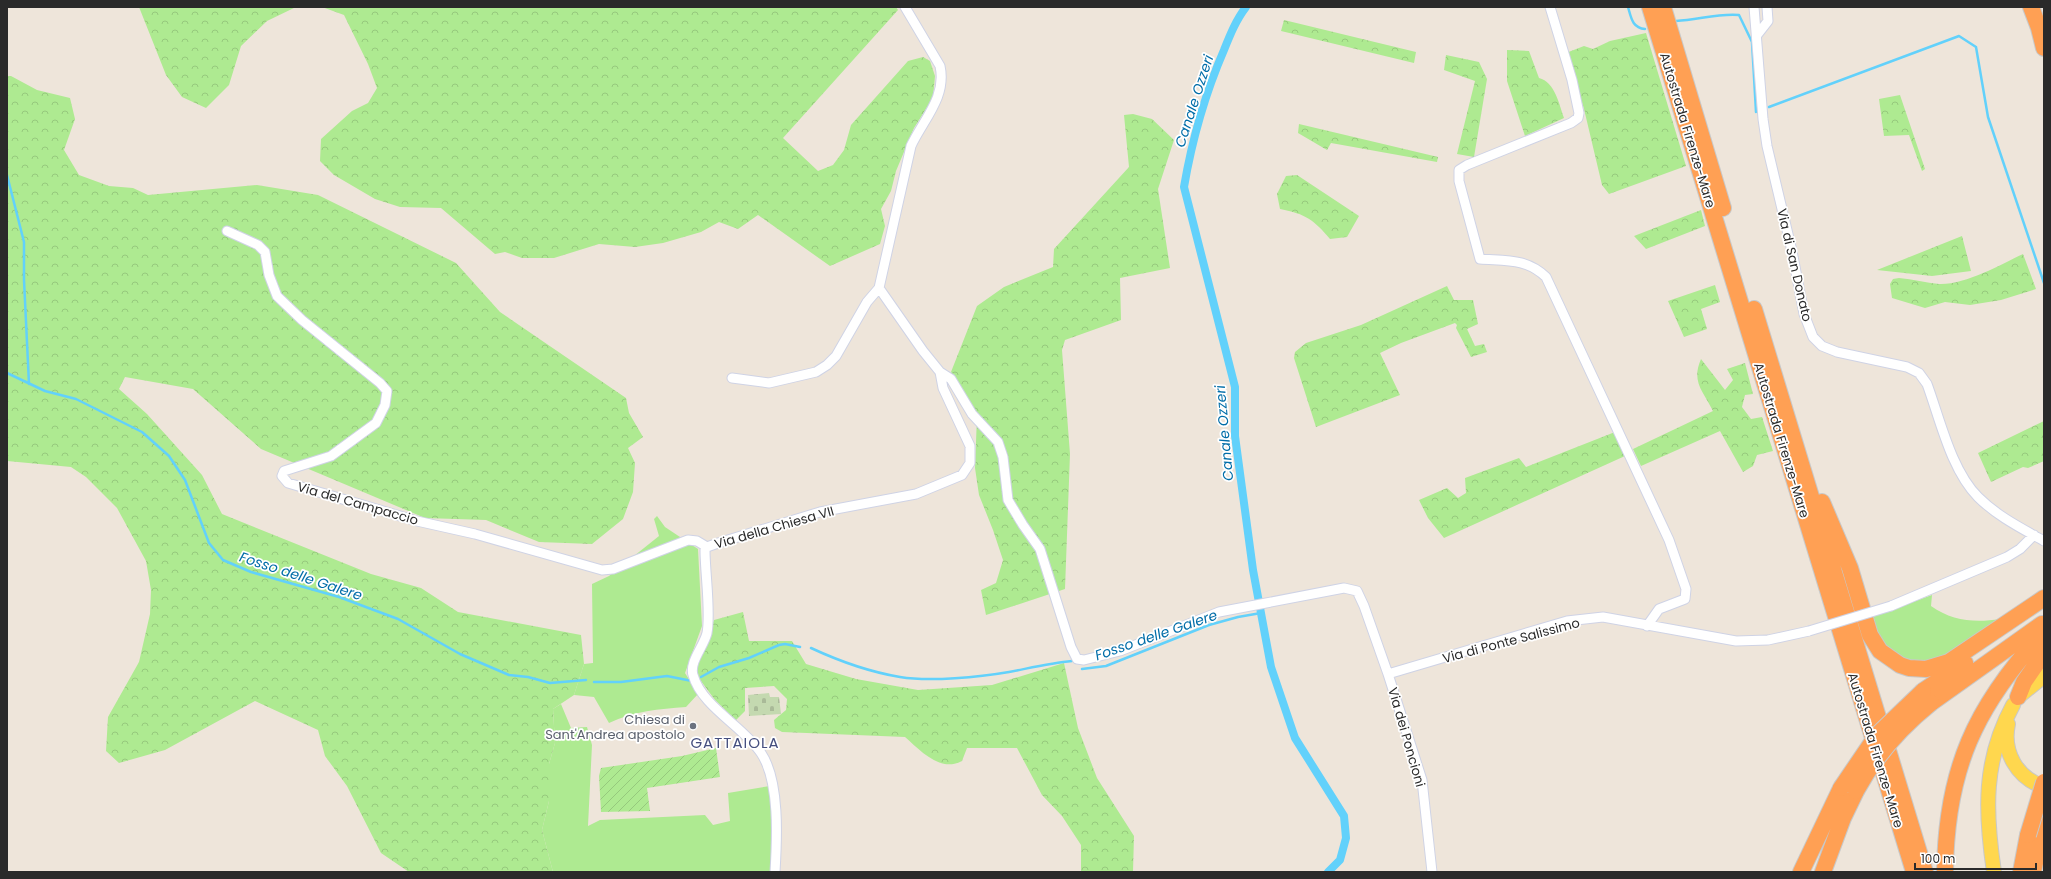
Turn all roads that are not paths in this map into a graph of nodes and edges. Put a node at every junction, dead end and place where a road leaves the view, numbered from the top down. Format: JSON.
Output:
{"nodes":[{"id":1,"x":905,"y":7,"type":"edge"},
{"id":2,"x":1550,"y":7,"type":"edge"},
{"id":3,"x":1650,"y":7,"type":"edge"},
{"id":4,"x":1663,"y":7,"type":"edge"},
{"id":5,"x":1754,"y":7,"type":"edge"},
{"id":6,"x":1767,"y":7,"type":"edge"},
{"id":7,"x":2031,"y":7,"type":"edge"},
{"id":8,"x":2043,"y":7,"type":"edge"},
{"id":9,"x":2044,"y":13,"type":"edge"},
{"id":10,"x":1757,"y":35,"type":"junction"},
{"id":11,"x":2044,"y":48,"type":"edge"},
{"id":12,"x":227,"y":231,"type":"dead end"},
{"id":13,"x":879,"y":288,"type":"junction"},
{"id":14,"x":940,"y":372,"type":"junction"},
{"id":15,"x":732,"y":378,"type":"dead end"},
{"id":16,"x":1783,"y":406,"type":"junction"},
{"id":17,"x":2034,"y":535,"type":"junction"},
{"id":18,"x":2044,"y":541,"type":"edge"},
{"id":19,"x":707,"y":547,"type":"junction"},
{"id":20,"x":2044,"y":598,"type":"edge"},
{"id":21,"x":2044,"y":606,"type":"edge"},
{"id":22,"x":2044,"y":622,"type":"edge"},
{"id":23,"x":1648,"y":626,"type":"junction"},
{"id":24,"x":2044,"y":632,"type":"edge"},
{"id":25,"x":2044,"y":653,"type":"edge"},
{"id":26,"x":1388,"y":674,"type":"junction"},
{"id":27,"x":2044,"y":676,"type":"edge"},
{"id":28,"x":1927,"y":697,"type":"junction"},
{"id":29,"x":2016,"y":701,"type":"junction"},
{"id":30,"x":2044,"y":782,"type":"edge"},
{"id":31,"x":2044,"y":787,"type":"edge"},
{"id":32,"x":1849,"y":789,"type":"junction"},
{"id":33,"x":1890,"y":797,"type":"junction"},
{"id":34,"x":2037,"y":832,"type":"edge"},
{"id":35,"x":775,"y":872,"type":"edge"},
{"id":36,"x":1432,"y":872,"type":"edge"},
{"id":37,"x":1800,"y":872,"type":"edge"},
{"id":38,"x":1823,"y":872,"type":"edge"},
{"id":39,"x":1905,"y":872,"type":"edge"},
{"id":40,"x":1914,"y":872,"type":"edge"},
{"id":41,"x":1925,"y":872,"type":"edge"},
{"id":42,"x":1945,"y":872,"type":"edge"},
{"id":43,"x":1994,"y":872,"type":"edge"},
{"id":44,"x":2021,"y":872,"type":"edge"},
{"id":45,"x":2033,"y":872,"type":"edge"}],
"edges":[{"from":1,"to":13,"type":"street"},
{"from":2,"to":23,"type":"street"},
{"from":3,"to":33,"type":"highway","name":"Autostrada Firenze-Mare"},
{"from":4,"to":16,"type":"highway","name":"Autostrada Firenze-Mare"},
{"from":5,"to":10,"type":"street","name":"Via di San Donato"},
{"from":6,"to":10,"type":"street"},
{"from":7,"to":11,"type":"highway"},
{"from":8,"to":9,"type":"highway"},
{"from":10,"to":17,"type":"street","name":"Via di San Donato"},
{"from":12,"to":19,"type":"street","name":"Via del Campaccio"},
{"from":13,"to":14,"type":"street"},
{"from":13,"to":15,"type":"street"},
{"from":14,"to":19,"type":"street","name":"Via della Chiesa VII"},
{"from":14,"to":26,"type":"street"},
{"from":16,"to":20,"type":"highway"},
{"from":16,"to":41,"type":"highway","name":"Autostrada Firenze-Mare"},
{"from":17,"to":18,"type":"street","name":"Via di San Donato"},
{"from":17,"to":23,"type":"street","name":"Via di Ponte Salissimo","bridge":true},
{"from":19,"to":35,"type":"street","name":"Via della Chiesa VII"},
{"from":21,"to":28,"type":"highway"},
{"from":22,"to":28,"type":"highway"},
{"from":23,"to":26,"type":"street","name":"Via di Ponte Salissimo"},
{"from":24,"to":42,"type":"highway"},
{"from":25,"to":29,"type":"highway"},
{"from":26,"to":36,"type":"street","name":"Via dei Poncioni"},
{"from":27,"to":29,"type":"main road"},
{"from":28,"to":32,"type":"highway","bridge":true},
{"from":29,"to":31,"type":"main road"},
{"from":29,"to":43,"type":"main road"},
{"from":30,"to":34,"type":"highway","bridge":true},
{"from":32,"to":37,"type":"highway"},
{"from":32,"to":38,"type":"highway"},
{"from":33,"to":39,"type":"highway"},
{"from":33,"to":40,"type":"highway","name":"Autostrada Firenze-Mare"},
{"from":34,"to":44,"type":"highway"},
{"from":34,"to":45,"type":"highway"}]}
